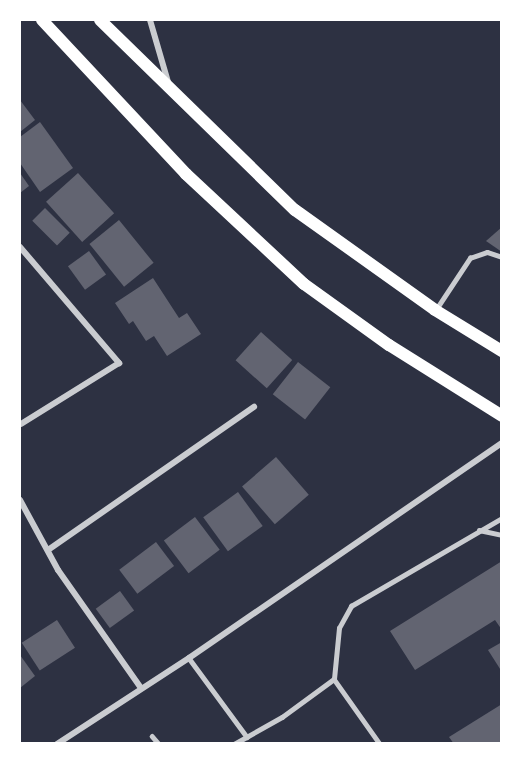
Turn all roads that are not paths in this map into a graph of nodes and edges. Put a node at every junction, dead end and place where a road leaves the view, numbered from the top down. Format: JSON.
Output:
{"nodes":[{"id":1,"x":42,"y":20,"type":"edge"},
{"id":2,"x":104,"y":20,"type":"edge"},
{"id":3,"x":150,"y":20,"type":"edge"},
{"id":4,"x":171,"y":92,"type":"junction"},
{"id":5,"x":20,"y":247,"type":"edge"},
{"id":6,"x":501,"y":257,"type":"edge"},
{"id":7,"x":435,"y":310,"type":"junction"},
{"id":8,"x":501,"y":351,"type":"edge"},
{"id":9,"x":254,"y":407,"type":"dead end"},
{"id":10,"x":501,"y":416,"type":"edge"},
{"id":11,"x":20,"y":424,"type":"edge"},
{"id":12,"x":501,"y":443,"type":"edge"},
{"id":13,"x":20,"y":500,"type":"edge"},
{"id":14,"x":501,"y":518,"type":"edge"},
{"id":15,"x":479,"y":530,"type":"junction"},
{"id":16,"x":501,"y":535,"type":"edge"},
{"id":17,"x":48,"y":550,"type":"junction"},
{"id":18,"x":189,"y":658,"type":"junction"},
{"id":19,"x":334,"y":678,"type":"junction"},
{"id":20,"x":141,"y":688,"type":"junction"},
{"id":21,"x":152,"y":736,"type":"dead end"},
{"id":22,"x":247,"y":737,"type":"junction"},
{"id":23,"x":57,"y":744,"type":"edge"},
{"id":24,"x":159,"y":744,"type":"edge"},
{"id":25,"x":234,"y":744,"type":"edge"},
{"id":26,"x":380,"y":744,"type":"edge"}],
"edges":[{"from":1,"to":10,"type":"main road"},
{"from":2,"to":4,"type":"main road"},
{"from":3,"to":4,"type":"street"},
{"from":4,"to":7,"type":"main road"},
{"from":5,"to":11,"type":"street"},
{"from":6,"to":7,"type":"lane"},
{"from":7,"to":8,"type":"main road"},
{"from":9,"to":17,"type":"street"},
{"from":12,"to":18,"type":"street"},
{"from":13,"to":17,"type":"street"},
{"from":14,"to":15,"type":"lane"},
{"from":15,"to":16,"type":"lane"},
{"from":15,"to":19,"type":"lane"},
{"from":17,"to":20,"type":"street"},
{"from":18,"to":20,"type":"street"},
{"from":18,"to":22,"type":"lane"},
{"from":19,"to":22,"type":"lane"},
{"from":19,"to":26,"type":"lane"},
{"from":20,"to":23,"type":"street"},
{"from":21,"to":24,"type":"lane"},
{"from":22,"to":25,"type":"lane"}]}
